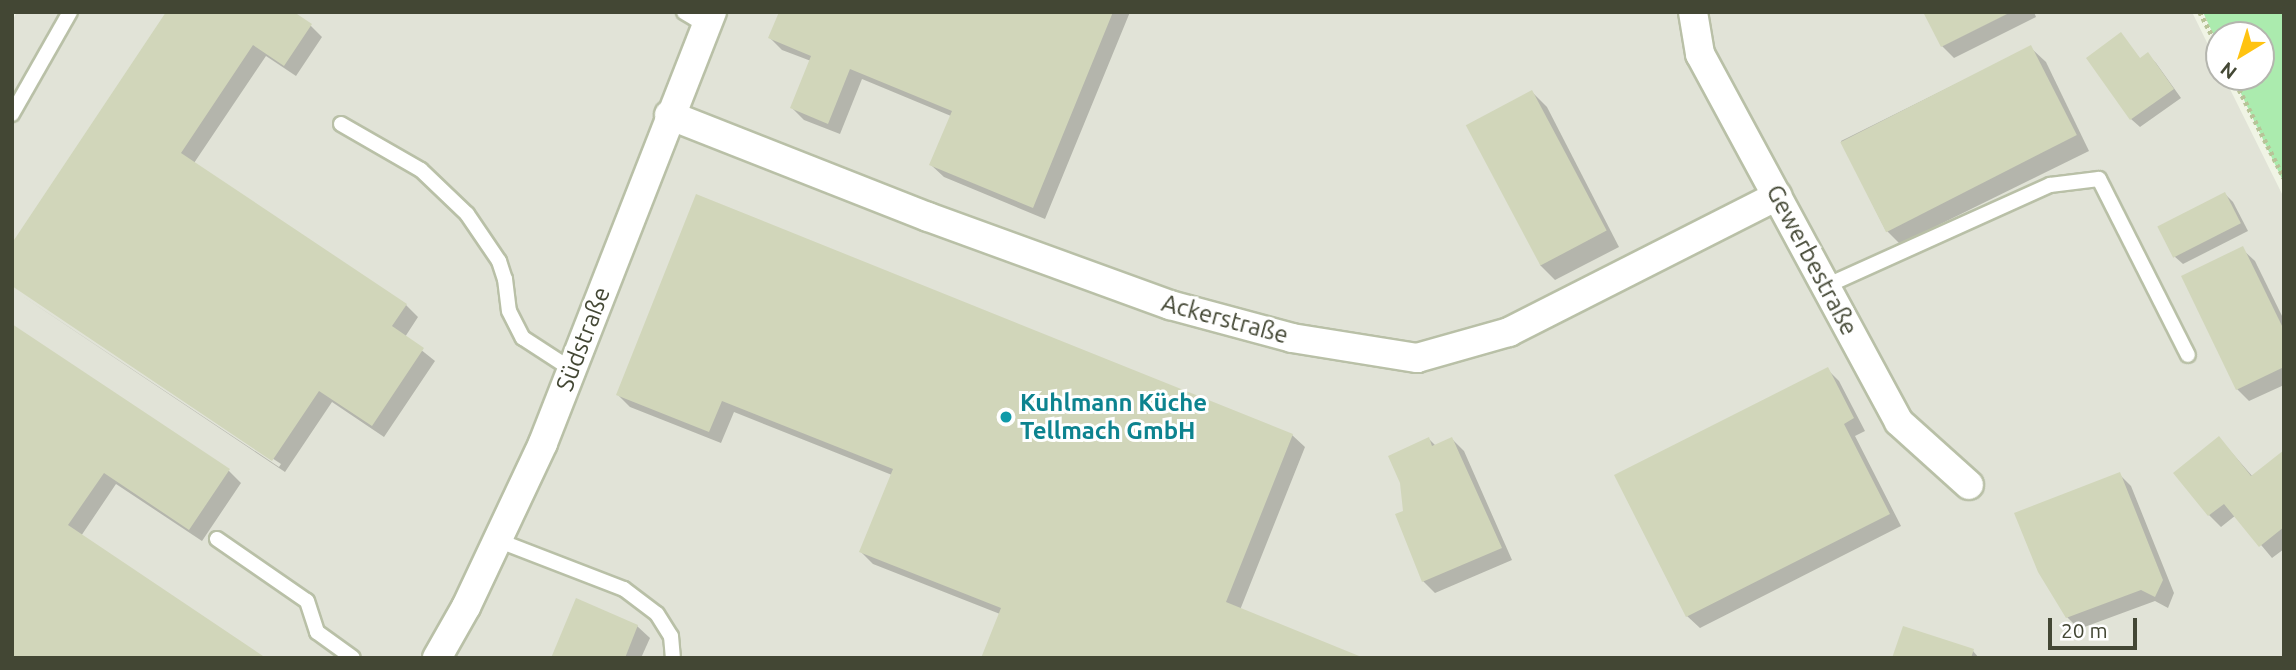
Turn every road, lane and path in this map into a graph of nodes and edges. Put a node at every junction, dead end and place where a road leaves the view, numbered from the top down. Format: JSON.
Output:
{"nodes":[{"id":1,"x":70,"y":12,"type":"edge"},
{"id":2,"x":1693,"y":12,"type":"edge"},
{"id":3,"x":701,"y":17,"type":"edge"},
{"id":4,"x":2240,"y":91,"type":"edge"},
{"id":5,"x":12,"y":114,"type":"edge"},
{"id":6,"x":670,"y":115,"type":"junction"},
{"id":7,"x":341,"y":124,"type":"dead end"},
{"id":8,"x":2284,"y":178,"type":"edge"},
{"id":9,"x":1777,"y":196,"type":"junction"},
{"id":10,"x":1826,"y":286,"type":"junction"},
{"id":11,"x":2188,"y":355,"type":"dead end"},
{"id":12,"x":571,"y":369,"type":"junction"},
{"id":13,"x":1969,"y":485,"type":"dead end"},
{"id":14,"x":217,"y":539,"type":"dead end"},
{"id":15,"x":497,"y":540,"type":"junction"},
{"id":16,"x":353,"y":658,"type":"edge"},
{"id":17,"x":437,"y":658,"type":"edge"},
{"id":18,"x":673,"y":658,"type":"edge"}],
"edges":[{"from":1,"to":5,"type":"lane"},
{"from":2,"to":9,"type":"street","name":"Gewerbestraße"},
{"from":3,"to":6,"type":"street","name":"Südstraße"},
{"from":4,"to":8,"type":"path"},
{"from":6,"to":9,"type":"street","name":"Ackerstraße"},
{"from":6,"to":12,"type":"street","name":"Südstraße"},
{"from":7,"to":12,"type":"lane"},
{"from":9,"to":10,"type":"street","name":"Gewerbestraße"},
{"from":10,"to":11,"type":"lane"},
{"from":10,"to":13,"type":"street","name":"Gewerbestraße"},
{"from":12,"to":15,"type":"street","name":"Südstraße"},
{"from":14,"to":16,"type":"lane"},
{"from":15,"to":17,"type":"street","name":"Südstraße"},
{"from":15,"to":18,"type":"lane"}]}
